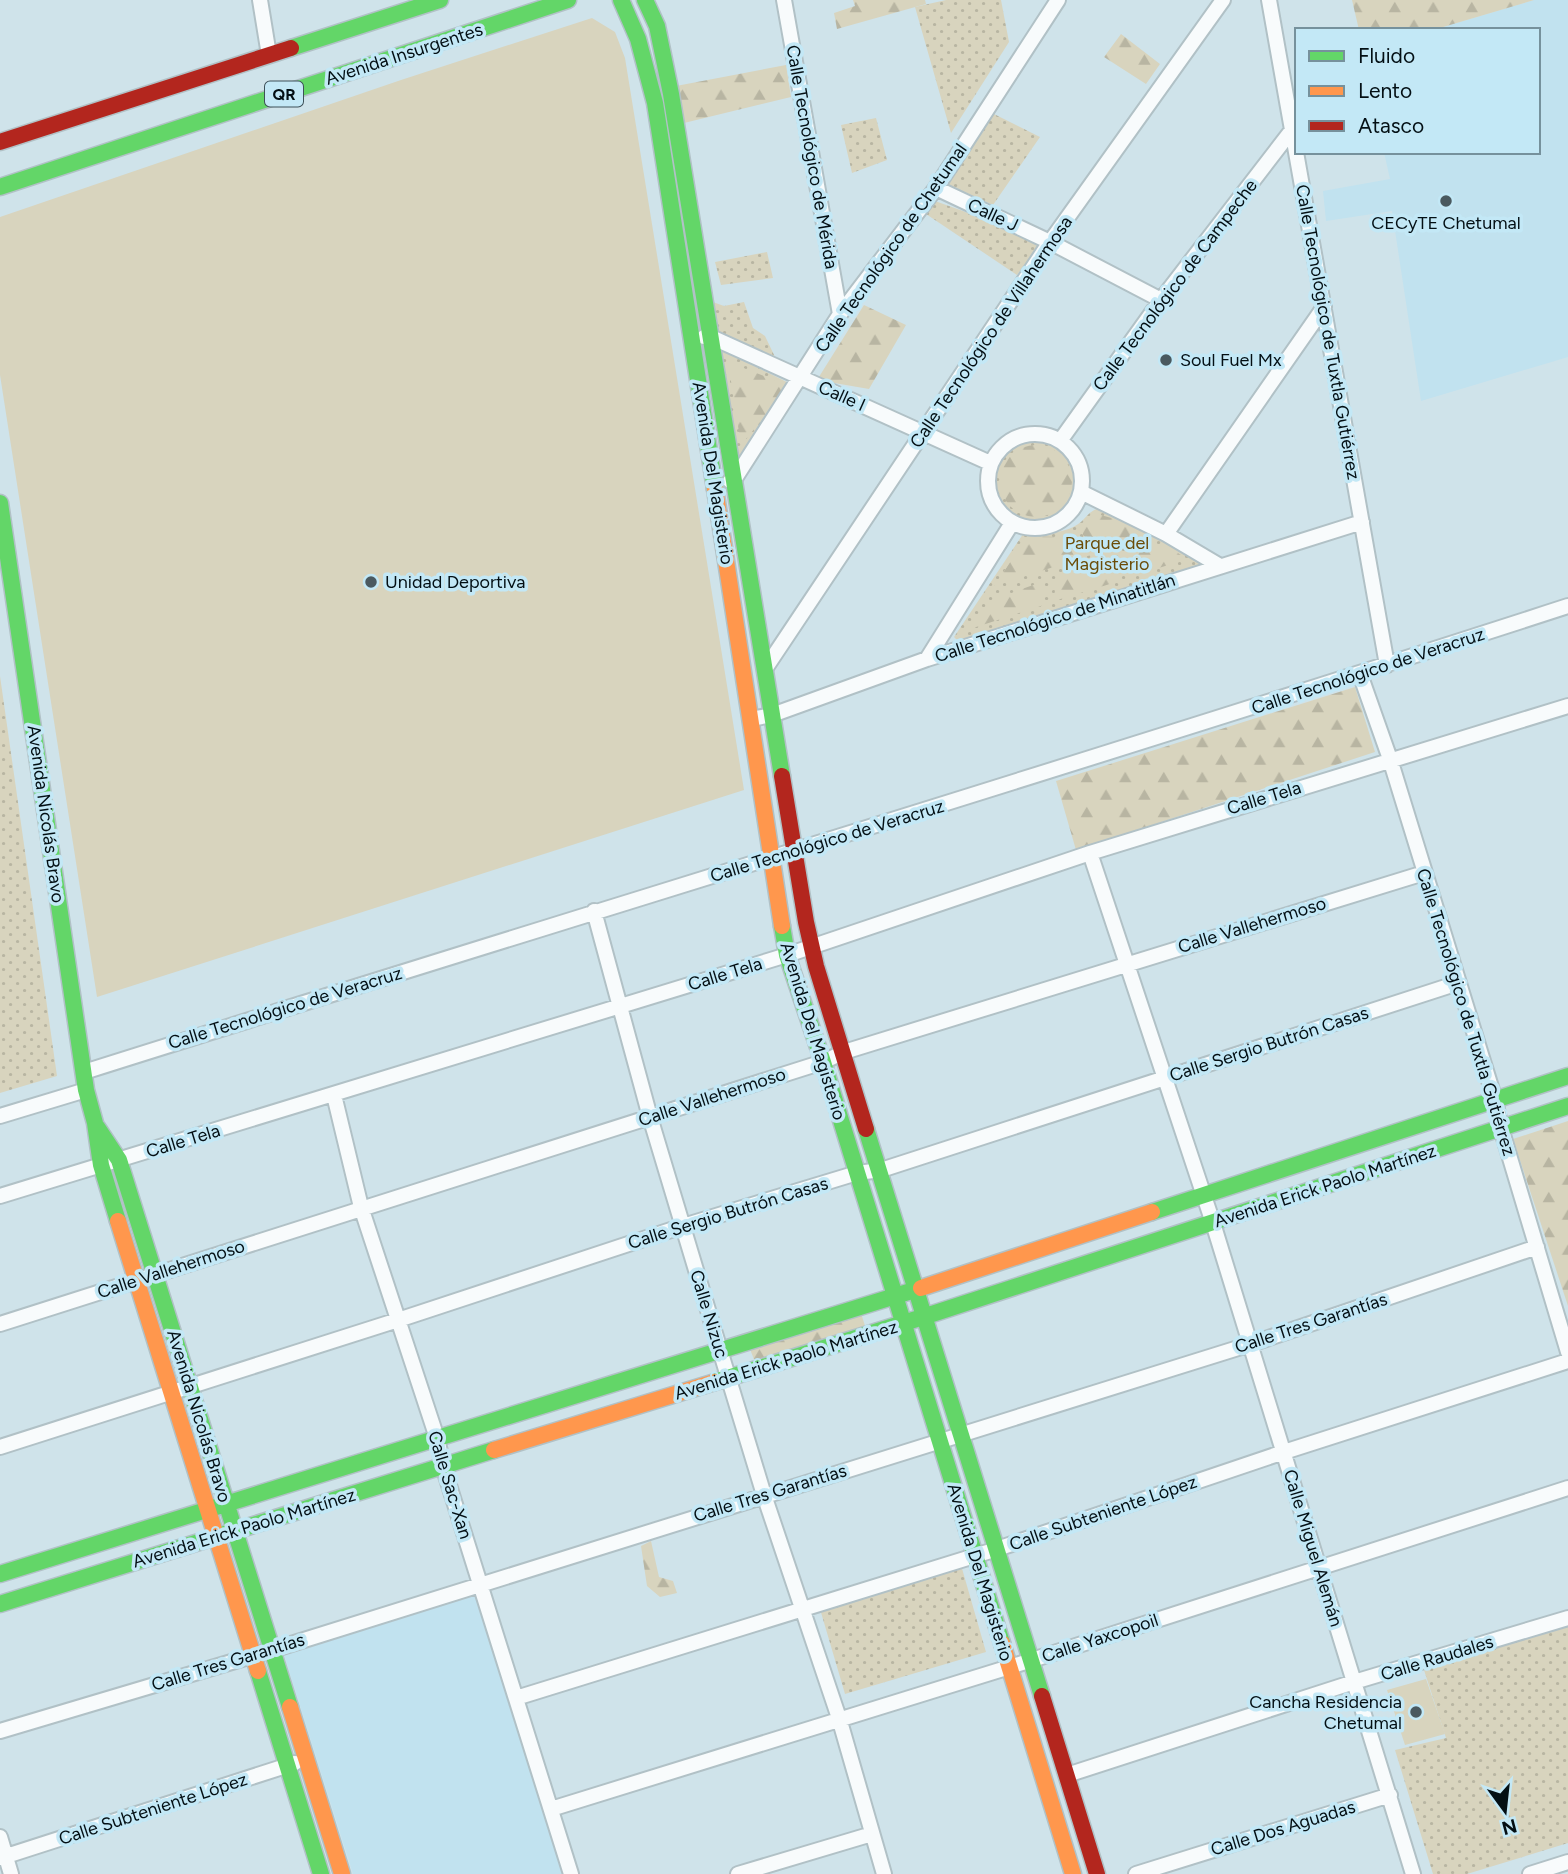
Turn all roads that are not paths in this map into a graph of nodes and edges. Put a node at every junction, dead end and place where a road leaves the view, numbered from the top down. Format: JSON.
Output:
{"nodes":[{"id":1,"x":260,"y":0,"type":"edge"},
{"id":2,"x":568,"y":0,"type":"edge"},
{"id":3,"x":621,"y":0,"type":"edge"},
{"id":4,"x":645,"y":0,"type":"edge"},
{"id":5,"x":784,"y":0,"type":"edge"},
{"id":6,"x":1058,"y":0,"type":"edge"},
{"id":7,"x":1223,"y":0,"type":"edge"},
{"id":8,"x":1269,"y":0,"type":"edge"},
{"id":9,"x":436,"y":1,"type":"edge"},
{"id":10,"x":269,"y":55,"type":"junction"},
{"id":11,"x":1292,"y":130,"type":"junction"},
{"id":12,"x":0,"y":142,"type":"edge"},
{"id":13,"x":1295,"y":147,"type":"edge"},
{"id":14,"x":1296,"y":154,"type":"edge"},
{"id":15,"x":0,"y":187,"type":"edge"},
{"id":16,"x":936,"y":188,"type":"junction"},
{"id":17,"x":1050,"y":242,"type":"junction"},
{"id":18,"x":1161,"y":300,"type":"junction"},
{"id":19,"x":1324,"y":307,"type":"junction"},
{"id":20,"x":840,"y":314,"type":"junction"},
{"id":21,"x":711,"y":337,"type":"junction"},
{"id":22,"x":692,"y":338,"type":"junction"},
{"id":23,"x":801,"y":378,"type":"junction"},
{"id":24,"x":923,"y":433,"type":"junction"},
{"id":25,"x":1060,"y":441,"type":"junction"},
{"id":26,"x":990,"y":463,"type":"junction"},
{"id":27,"x":734,"y":480,"type":"junction"},
{"id":28,"x":715,"y":486,"type":"junction"},
{"id":29,"x":1081,"y":492,"type":"junction"},
{"id":30,"x":0,"y":503,"type":"edge"},
{"id":31,"x":1362,"y":522,"type":"junction"},
{"id":32,"x":1012,"y":523,"type":"junction"},
{"id":33,"x":1166,"y":534,"type":"junction"},
{"id":34,"x":1220,"y":566,"type":"junction"},
{"id":35,"x":1568,"y":606,"type":"edge"},
{"id":36,"x":927,"y":659,"type":"junction"},
{"id":37,"x":1387,"y":665,"type":"junction"},
{"id":38,"x":765,"y":668,"type":"junction"},
{"id":39,"x":1360,"y":674,"type":"junction"},
{"id":40,"x":1568,"y":706,"type":"edge"},
{"id":41,"x":772,"y":715,"type":"junction"},
{"id":42,"x":751,"y":719,"type":"junction"},
{"id":43,"x":1390,"y":759,"type":"junction"},
{"id":44,"x":795,"y":852,"type":"junction"},
{"id":45,"x":1090,"y":853,"type":"junction"},
{"id":46,"x":773,"y":858,"type":"junction"},
{"id":47,"x":1424,"y":873,"type":"junction"},
{"id":48,"x":594,"y":911,"type":"junction"},
{"id":49,"x":812,"y":946,"type":"junction"},
{"id":50,"x":787,"y":955,"type":"junction"},
{"id":51,"x":1127,"y":963,"type":"junction"},
{"id":52,"x":1458,"y":983,"type":"junction"},
{"id":53,"x":619,"y":1007,"type":"junction"},
{"id":54,"x":844,"y":1052,"type":"junction"},
{"id":55,"x":823,"y":1062,"type":"junction"},
{"id":56,"x":84,"y":1072,"type":"junction"},
{"id":57,"x":1568,"y":1076,"type":"edge"},
{"id":58,"x":1165,"y":1077,"type":"junction"},
{"id":59,"x":86,"y":1090,"type":"junction"},
{"id":60,"x":334,"y":1095,"type":"junction"},
{"id":61,"x":1495,"y":1100,"type":"junction"},
{"id":62,"x":1568,"y":1107,"type":"edge"},
{"id":63,"x":0,"y":1116,"type":"edge"},
{"id":64,"x":650,"y":1117,"type":"junction"},
{"id":65,"x":94,"y":1123,"type":"junction"},
{"id":66,"x":1501,"y":1128,"type":"junction"},
{"id":67,"x":119,"y":1160,"type":"junction"},
{"id":68,"x":101,"y":1165,"type":"junction"},
{"id":69,"x":881,"y":1170,"type":"junction"},
{"id":70,"x":857,"y":1173,"type":"junction"},
{"id":71,"x":1204,"y":1195,"type":"junction"},
{"id":72,"x":0,"y":1196,"type":"edge"},
{"id":73,"x":361,"y":1207,"type":"junction"},
{"id":74,"x":1213,"y":1223,"type":"junction"},
{"id":75,"x":682,"y":1226,"type":"junction"},
{"id":76,"x":1536,"y":1247,"type":"junction"},
{"id":77,"x":155,"y":1274,"type":"junction"},
{"id":78,"x":136,"y":1280,"type":"junction"},
{"id":79,"x":917,"y":1289,"type":"junction"},
{"id":80,"x":895,"y":1296,"type":"junction"},
{"id":81,"x":926,"y":1317,"type":"junction"},
{"id":82,"x":398,"y":1320,"type":"junction"},
{"id":83,"x":0,"y":1324,"type":"edge"},
{"id":84,"x":903,"y":1324,"type":"junction"},
{"id":85,"x":1251,"y":1344,"type":"junction"},
{"id":86,"x":720,"y":1350,"type":"junction"},
{"id":87,"x":1568,"y":1352,"type":"edge"},
{"id":88,"x":1568,"y":1361,"type":"edge"},
{"id":89,"x":729,"y":1378,"type":"junction"},
{"id":90,"x":189,"y":1385,"type":"junction"},
{"id":91,"x":171,"y":1392,"type":"junction"},
{"id":92,"x":962,"y":1433,"type":"junction"},
{"id":93,"x":437,"y":1438,"type":"junction"},
{"id":94,"x":940,"y":1440,"type":"junction"},
{"id":95,"x":0,"y":1447,"type":"edge"},
{"id":96,"x":1284,"y":1452,"type":"junction"},
{"id":97,"x":443,"y":1466,"type":"junction"},
{"id":98,"x":1568,"y":1488,"type":"edge"},
{"id":99,"x":764,"y":1495,"type":"junction"},
{"id":100,"x":226,"y":1503,"type":"junction"},
{"id":101,"x":208,"y":1509,"type":"junction"},
{"id":102,"x":235,"y":1531,"type":"junction"},
{"id":103,"x":216,"y":1537,"type":"junction"},
{"id":104,"x":998,"y":1549,"type":"junction"},
{"id":105,"x":975,"y":1556,"type":"junction"},
{"id":106,"x":1319,"y":1566,"type":"junction"},
{"id":107,"x":0,"y":1574,"type":"edge"},
{"id":108,"x":481,"y":1584,"type":"junction"},
{"id":109,"x":0,"y":1604,"type":"edge"},
{"id":110,"x":801,"y":1608,"type":"junction"},
{"id":111,"x":1568,"y":1618,"type":"edge"},
{"id":112,"x":272,"y":1650,"type":"junction"},
{"id":113,"x":253,"y":1655,"type":"junction"},
{"id":114,"x":1032,"y":1660,"type":"junction"},
{"id":115,"x":1009,"y":1666,"type":"junction"},
{"id":116,"x":1354,"y":1682,"type":"junction"},
{"id":117,"x":516,"y":1698,"type":"junction"},
{"id":118,"x":839,"y":1718,"type":"junction"},
{"id":119,"x":0,"y":1731,"type":"edge"},
{"id":120,"x":306,"y":1759,"type":"junction"},
{"id":121,"x":287,"y":1766,"type":"junction"},
{"id":122,"x":1067,"y":1775,"type":"junction"},
{"id":123,"x":1390,"y":1795,"type":"junction"},
{"id":124,"x":551,"y":1809,"type":"junction"},
{"id":125,"x":872,"y":1834,"type":"junction"},
{"id":126,"x":0,"y":1837,"type":"edge"},
{"id":127,"x":3,"y":1857,"type":"edge"},
{"id":128,"x":1568,"y":1861,"type":"edge"},
{"id":129,"x":340,"y":1873,"type":"edge"},
{"id":130,"x":11,"y":1874,"type":"edge"},
{"id":131,"x":321,"y":1874,"type":"edge"},
{"id":132,"x":571,"y":1874,"type":"edge"},
{"id":133,"x":738,"y":1874,"type":"edge"},
{"id":134,"x":884,"y":1874,"type":"edge"},
{"id":135,"x":1073,"y":1874,"type":"edge"},
{"id":136,"x":1097,"y":1874,"type":"edge"},
{"id":137,"x":1136,"y":1874,"type":"edge"},
{"id":138,"x":1413,"y":1874,"type":"edge"},
{"id":139,"x":1530,"y":1874,"type":"edge"}],
"edges":[{"from":1,"to":10,"type":"street"},
{"from":2,"to":15,"type":"main road","name":"Avenida Insurgentes","number":"QR"},
{"from":3,"to":22,"type":"main road","name":"Avenida Del Magisterio"},
{"from":4,"to":21,"type":"main road","name":"Avenida Del Magisterio"},
{"from":5,"to":20,"type":"street","name":"Calle Tecnológico de Mérida"},
{"from":6,"to":16,"type":"street","name":"Calle Tecnológico de Chetumal"},
{"from":7,"to":17,"type":"street","name":"Calle Tecnológico de Villahermosa"},
{"from":8,"to":11,"type":"street","name":"Calle Tecnológico de Tuxtla Gutiérrez"},
{"from":9,"to":10,"type":"main road","number":"QR"},
{"from":10,"to":12,"type":"main road","number":"QR"},
{"from":11,"to":13,"type":"street","name":"Calle Tecnológico de Tuxtla Gutiérrez"},
{"from":11,"to":18,"type":"street","name":"Calle Tecnológico de Campeche"},
{"from":14,"to":19,"type":"street","name":"Calle Tecnológico de Tuxtla Gutiérrez"},
{"from":16,"to":17,"type":"street","name":"Calle J"},
{"from":16,"to":20,"type":"street","name":"Calle Tecnológico de Chetumal"},
{"from":17,"to":18,"type":"street","name":"Calle J"},
{"from":17,"to":24,"type":"street","name":"Calle Tecnológico de Villahermosa"},
{"from":18,"to":25,"type":"street","name":"Calle Tecnológico de Campeche"},
{"from":19,"to":31,"type":"street","name":"Calle Tecnológico de Tuxtla Gutiérrez"},
{"from":19,"to":33,"type":"street"},
{"from":20,"to":23,"type":"street","name":"Calle Tecnológico de Chetumal"},
{"from":21,"to":22,"type":"street","name":"Calle I"},
{"from":21,"to":23,"type":"street","name":"Calle I"},
{"from":21,"to":27,"type":"main road","name":"Avenida Del Magisterio"},
{"from":22,"to":28,"type":"main road","name":"Avenida Del Magisterio"},
{"from":23,"to":24,"type":"street","name":"Calle I"},
{"from":23,"to":27,"type":"street","name":"Calle Tecnológico de Chetumal"},
{"from":24,"to":26,"type":"street","name":"Calle I"},
{"from":24,"to":38,"type":"street","name":"Calle Tecnológico de Villahermosa"},
{"from":25,"to":26,"type":"street"},
{"from":25,"to":29,"type":"street"},
{"from":26,"to":32,"type":"street"},
{"from":27,"to":28,"type":"street"},
{"from":27,"to":38,"type":"main road","name":"Avenida Del Magisterio"},
{"from":28,"to":42,"type":"main road","name":"Avenida Del Magisterio"},
{"from":29,"to":32,"type":"street"},
{"from":29,"to":33,"type":"street"},
{"from":30,"to":56,"type":"main road","name":"Avenida Nicolás Bravo"},
{"from":31,"to":34,"type":"street","name":"Calle Tecnológico de Minatitlán"},
{"from":31,"to":37,"type":"street","name":"Calle Tecnológico de Tuxtla Gutiérrez"},
{"from":32,"to":36,"type":"street"},
{"from":33,"to":34,"type":"street"},
{"from":34,"to":36,"type":"street","name":"Calle Tecnológico de Minatitlán"},
{"from":35,"to":37,"type":"street","name":"Calle Tecnológico de Veracruz"},
{"from":36,"to":41,"type":"street","name":"Calle Tecnológico de Minatitlán"},
{"from":37,"to":39,"type":"street","name":"Calle Tecnológico de Veracruz"},
{"from":38,"to":41,"type":"main road","name":"Avenida Del Magisterio"},
{"from":39,"to":43,"type":"street","name":"Calle Tecnológico de Tuxtla Gutiérrez"},
{"from":39,"to":44,"type":"street","name":"Calle Tecnológico de Veracruz"},
{"from":40,"to":43,"type":"street","name":"Calle Tela"},
{"from":41,"to":42,"type":"street","name":"Calle Tecnológico de Minatitlán"},
{"from":41,"to":44,"type":"main road","name":"Avenida Del Magisterio"},
{"from":42,"to":46,"type":"main road","name":"Avenida Del Magisterio"},
{"from":43,"to":45,"type":"street","name":"Calle Tela"},
{"from":43,"to":47,"type":"street","name":"Calle Tecnológico de Tuxtla Gutiérrez"},
{"from":44,"to":46,"type":"street","name":"Calle Tecnológico de Veracruz"},
{"from":44,"to":49,"type":"main road","name":"Avenida Del Magisterio"},
{"from":45,"to":49,"type":"street","name":"Calle Tela"},
{"from":45,"to":51,"type":"street","name":"Calle Miguel Alemán"},
{"from":46,"to":48,"type":"street","name":"Calle Tecnológico de Veracruz"},
{"from":46,"to":50,"type":"main road","name":"Avenida Del Magisterio"},
{"from":47,"to":51,"type":"street","name":"Calle Vallehermoso"},
{"from":47,"to":52,"type":"street","name":"Calle Tecnológico de Tuxtla Gutiérrez"},
{"from":48,"to":53,"type":"street","name":"Calle Nizuc"},
{"from":48,"to":56,"type":"street","name":"Calle Tecnológico de Veracruz"},
{"from":49,"to":50,"type":"street","name":"Calle Tela"},
{"from":49,"to":54,"type":"main road","name":"Avenida Del Magisterio"},
{"from":50,"to":53,"type":"street","name":"Calle Tela"},
{"from":50,"to":55,"type":"main road","name":"Avenida Del Magisterio"},
{"from":51,"to":54,"type":"street","name":"Calle Vallehermoso"},
{"from":51,"to":58,"type":"street","name":"Calle Miguel Alemán"},
{"from":52,"to":58,"type":"street","name":"Calle Sergio Butrón Casas"},
{"from":52,"to":61,"type":"street","name":"Calle Tecnológico de Tuxtla Gutiérrez"},
{"from":53,"to":60,"type":"street","name":"Calle Tela"},
{"from":53,"to":64,"type":"street","name":"Calle Nizuc"},
{"from":54,"to":55,"type":"street","name":"Calle Vallehermoso"},
{"from":54,"to":69,"type":"main road","name":"Avenida Del Magisterio"},
{"from":55,"to":64,"type":"street","name":"Calle Vallehermoso"},
{"from":55,"to":70,"type":"main road","name":"Avenida Del Magisterio"},
{"from":56,"to":59,"type":"main road","name":"Avenida Nicolás Bravo"},
{"from":57,"to":61,"type":"main road","name":"Avenida Erick Paolo Martínez"},
{"from":58,"to":69,"type":"street","name":"Calle Sergio Butrón Casas"},
{"from":58,"to":71,"type":"street","name":"Calle Miguel Alemán"},
{"from":59,"to":63,"type":"street"},
{"from":59,"to":65,"type":"main road","name":"Avenida Nicolás Bravo"},
{"from":60,"to":67,"type":"street","name":"Calle Tela"},
{"from":60,"to":73,"type":"street","name":"Calle Sac-Xan"},
{"from":61,"to":66,"type":"street","name":"Calle Tecnológico de Tuxtla Gutiérrez"},
{"from":61,"to":71,"type":"main road","name":"Avenida Erick Paolo Martínez"},
{"from":62,"to":66,"type":"main road","name":"Avenida Erick Paolo Martínez"},
{"from":64,"to":73,"type":"street","name":"Calle Vallehermoso"},
{"from":64,"to":75,"type":"street","name":"Calle Nizuc"},
{"from":65,"to":67,"type":"main road","name":"Avenida Nicolás Bravo"},
{"from":65,"to":68,"type":"main road","name":"Avenida Nicolás Bravo"},
{"from":66,"to":74,"type":"main road","name":"Avenida Erick Paolo Martínez"},
{"from":66,"to":76,"type":"street","name":"Calle Tecnológico de Tuxtla Gutiérrez"},
{"from":67,"to":68,"type":"street","name":"Calle Tela"},
{"from":67,"to":77,"type":"main road","name":"Avenida Nicolás Bravo"},
{"from":68,"to":72,"type":"street","name":"Calle Tela"},
{"from":68,"to":78,"type":"main road","name":"Avenida Nicolás Bravo"},
{"from":69,"to":70,"type":"street","name":"Calle Sergio Butrón Casas"},
{"from":69,"to":79,"type":"main road","name":"Avenida Del Magisterio"},
{"from":70,"to":75,"type":"street","name":"Calle Sergio Butrón Casas"},
{"from":70,"to":80,"type":"main road","name":"Avenida Del Magisterio"},
{"from":71,"to":74,"type":"street","name":"Calle Miguel Alemán"},
{"from":71,"to":79,"type":"main road","name":"Avenida Erick Paolo Martínez"},
{"from":73,"to":77,"type":"street","name":"Calle Vallehermoso"},
{"from":73,"to":82,"type":"street","name":"Calle Sac-Xan"},
{"from":74,"to":81,"type":"main road","name":"Avenida Erick Paolo Martínez"},
{"from":74,"to":85,"type":"street","name":"Calle Miguel Alemán"},
{"from":75,"to":82,"type":"street","name":"Calle Sergio Butrón Casas"},
{"from":75,"to":86,"type":"street","name":"Calle Nizuc"},
{"from":76,"to":85,"type":"street","name":"Calle Tres Garantías"},
{"from":76,"to":87,"type":"street","name":"Calle Tecnológico de Tuxtla Gutiérrez"},
{"from":77,"to":78,"type":"street","name":"Calle Vallehermoso"},
{"from":77,"to":90,"type":"main road","name":"Avenida Nicolás Bravo"},
{"from":78,"to":83,"type":"street","name":"Calle Vallehermoso"},
{"from":78,"to":91,"type":"main road","name":"Avenida Nicolás Bravo"},
{"from":79,"to":80,"type":"main road","name":"Avenida Erick Paolo Martínez"},
{"from":79,"to":81,"type":"main road","name":"Avenida Del Magisterio"},
{"from":80,"to":84,"type":"main road","name":"Avenida Del Magisterio"},
{"from":80,"to":86,"type":"main road","name":"Avenida Erick Paolo Martínez"},
{"from":81,"to":84,"type":"main road","name":"Avenida Erick Paolo Martínez"},
{"from":81,"to":92,"type":"main road","name":"Avenida Del Magisterio"},
{"from":82,"to":90,"type":"street","name":"Calle Sergio Butrón Casas"},
{"from":82,"to":93,"type":"street","name":"Calle Sac-Xan"},
{"from":84,"to":89,"type":"main road","name":"Avenida Erick Paolo Martínez"},
{"from":84,"to":94,"type":"main road","name":"Avenida Del Magisterio"},
{"from":85,"to":92,"type":"street","name":"Calle Tres Garantías"},
{"from":85,"to":96,"type":"street","name":"Calle Miguel Alemán"},
{"from":86,"to":89,"type":"street","name":"Calle Nizuc"},
{"from":86,"to":93,"type":"main road","name":"Avenida Erick Paolo Martínez"},
{"from":88,"to":96,"type":"street","name":"Calle Subteniente López"},
{"from":89,"to":97,"type":"main road","name":"Avenida Erick Paolo Martínez"},
{"from":89,"to":99,"type":"street","name":"Calle Nizuc"},
{"from":90,"to":91,"type":"street","name":"Calle Sergio Butrón Casas"},
{"from":90,"to":100,"type":"main road","name":"Avenida Nicolás Bravo"},
{"from":91,"to":95,"type":"street","name":"Calle Sergio Butrón Casas"},
{"from":91,"to":101,"type":"main road","name":"Avenida Nicolás Bravo"},
{"from":92,"to":94,"type":"street","name":"Calle Tres Garantías"},
{"from":92,"to":104,"type":"main road","name":"Avenida Del Magisterio"},
{"from":93,"to":97,"type":"street","name":"Calle Sac-Xan"},
{"from":93,"to":100,"type":"main road","name":"Avenida Erick Paolo Martínez"},
{"from":94,"to":99,"type":"street","name":"Calle Tres Garantías"},
{"from":94,"to":105,"type":"main road","name":"Avenida Del Magisterio"},
{"from":96,"to":104,"type":"street","name":"Calle Subteniente López"},
{"from":96,"to":106,"type":"street","name":"Calle Miguel Alemán"},
{"from":97,"to":102,"type":"main road","name":"Avenida Erick Paolo Martínez"},
{"from":97,"to":108,"type":"street","name":"Calle Sac-Xan"},
{"from":98,"to":106,"type":"street","name":"Calle Yaxcopoil"},
{"from":99,"to":108,"type":"street","name":"Calle Tres Garantías"},
{"from":99,"to":110,"type":"street","name":"Calle Nizuc"},
{"from":100,"to":101,"type":"main road","name":"Avenida Erick Paolo Martínez"},
{"from":100,"to":102,"type":"main road","name":"Avenida Nicolás Bravo"},
{"from":101,"to":103,"type":"main road","name":"Avenida Nicolás Bravo"},
{"from":101,"to":107,"type":"main road","name":"Avenida Erick Paolo Martínez"},
{"from":102,"to":103,"type":"main road","name":"Avenida Erick Paolo Martínez"},
{"from":102,"to":112,"type":"main road","name":"Avenida Nicolás Bravo"},
{"from":103,"to":109,"type":"main road","name":"Avenida Erick Paolo Martínez"},
{"from":103,"to":113,"type":"main road","name":"Avenida Nicolás Bravo"},
{"from":104,"to":105,"type":"street","name":"Calle Subteniente López"},
{"from":104,"to":114,"type":"main road","name":"Avenida Del Magisterio"},
{"from":105,"to":110,"type":"street","name":"Calle Subteniente López"},
{"from":105,"to":115,"type":"main road","name":"Avenida Del Magisterio"},
{"from":106,"to":114,"type":"street","name":"Calle Yaxcopoil"},
{"from":106,"to":116,"type":"street","name":"Calle Miguel Alemán"},
{"from":108,"to":112,"type":"street","name":"Calle Tres Garantías"},
{"from":108,"to":117,"type":"street","name":"Calle Sac-Xan"},
{"from":110,"to":117,"type":"street","name":"Calle Subteniente López"},
{"from":110,"to":118,"type":"street","name":"Calle Nizuc"},
{"from":111,"to":116,"type":"street","name":"Calle Raudales"},
{"from":112,"to":113,"type":"street","name":"Calle Tres Garantías"},
{"from":112,"to":120,"type":"main road","name":"Avenida Nicolás Bravo"},
{"from":113,"to":119,"type":"street","name":"Calle Tres Garantías"},
{"from":113,"to":121,"type":"main road","name":"Avenida Nicolás Bravo"},
{"from":114,"to":115,"type":"street","name":"Calle Yaxcopoil"},
{"from":114,"to":122,"type":"main road","name":"Avenida Del Magisterio"},
{"from":115,"to":118,"type":"street","name":"Calle Yaxcopoil"},
{"from":115,"to":135,"type":"main road","name":"Avenida Del Magisterio"},
{"from":116,"to":122,"type":"street","name":"Calle Raudales"},
{"from":116,"to":123,"type":"street","name":"Calle Miguel Alemán"},
{"from":117,"to":124,"type":"street","name":"Calle Sac-Xan"},
{"from":118,"to":124,"type":"street","name":"Calle Yaxcopoil"},
{"from":118,"to":125,"type":"street","name":"Calle Nizuc"},
{"from":120,"to":121,"type":"street","name":"Calle Subteniente López"},
{"from":120,"to":129,"type":"main road","name":"Avenida Nicolás Bravo"},
{"from":121,"to":127,"type":"street","name":"Calle Subteniente López"},
{"from":121,"to":131,"type":"main road","name":"Avenida Nicolás Bravo"},
{"from":122,"to":136,"type":"main road","name":"Avenida Del Magisterio"},
{"from":123,"to":137,"type":"street","name":"Calle Dos Aguadas"},
{"from":123,"to":138,"type":"street","name":"Calle Miguel Alemán"},
{"from":124,"to":132,"type":"street","name":"Calle Sac-Xan"},
{"from":125,"to":133,"type":"street"},
{"from":125,"to":134,"type":"street","name":"Calle Nizuc"},
{"from":126,"to":127,"type":"street"},
{"from":127,"to":130,"type":"street"},
{"from":128,"to":139,"type":"street"}]}
